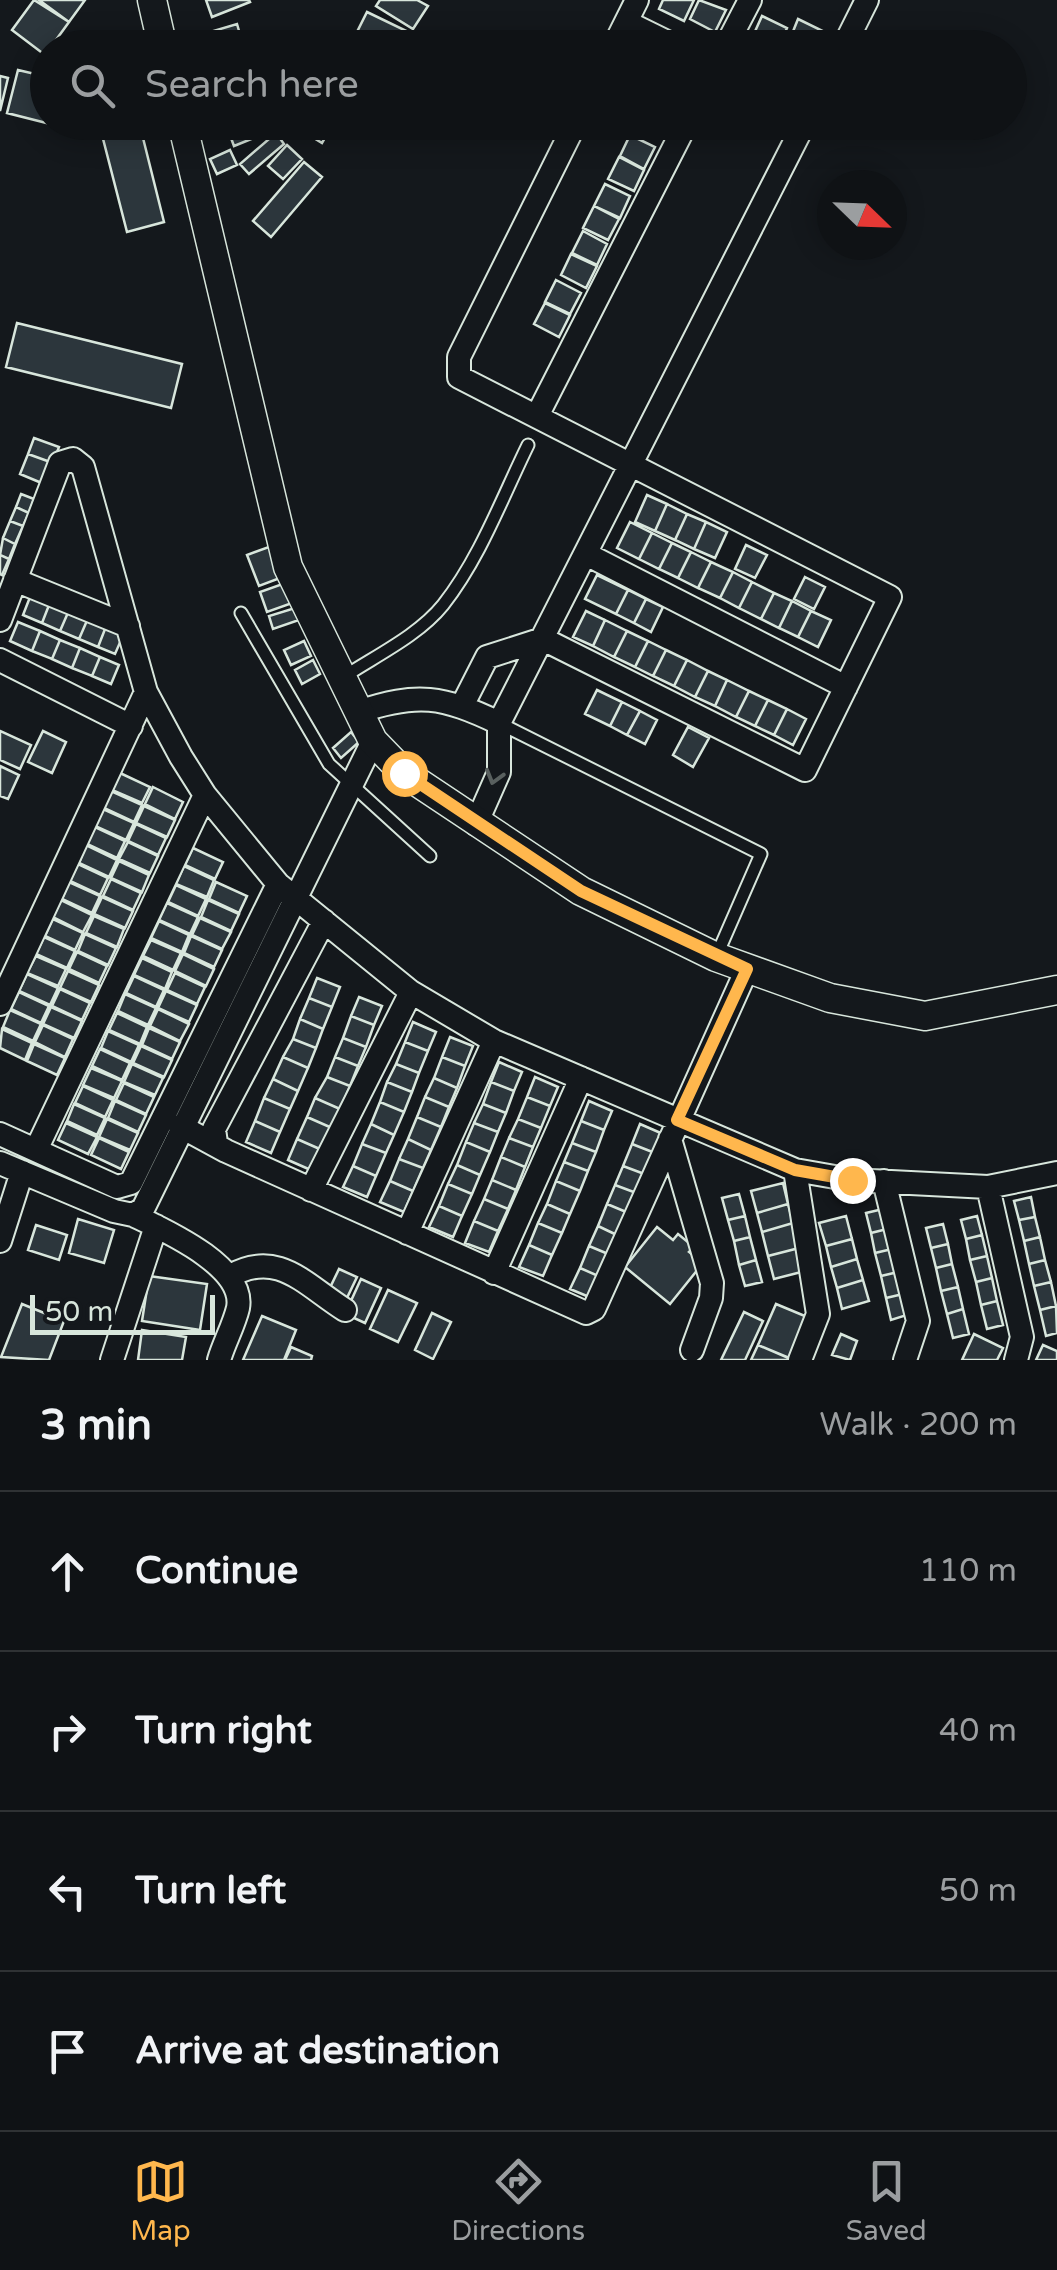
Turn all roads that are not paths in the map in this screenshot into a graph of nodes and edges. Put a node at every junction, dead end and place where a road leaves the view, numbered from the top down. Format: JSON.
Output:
{"nodes":[{"id":1,"x":152,"y":0,"type":"edge"},
{"id":2,"x":637,"y":0,"type":"edge"},
{"id":3,"x":750,"y":0,"type":"edge"},
{"id":4,"x":868,"y":0,"type":"edge"},
{"id":5,"x":626,"y":22,"type":"junction"},
{"id":6,"x":159,"y":30,"type":"edge"},
{"id":7,"x":622,"y":30,"type":"edge"},
{"id":8,"x":642,"y":30,"type":"edge"},
{"id":9,"x":734,"y":30,"type":"edge"},
{"id":10,"x":852,"y":30,"type":"edge"},
{"id":11,"x":186,"y":140,"type":"edge"},
{"id":12,"x":567,"y":140,"type":"edge"},
{"id":13,"x":678,"y":140,"type":"edge"},
{"id":14,"x":796,"y":140,"type":"edge"},
{"id":15,"x":537,"y":416,"type":"junction"},
{"id":16,"x":528,"y":445,"type":"dead end"},
{"id":17,"x":634,"y":464,"type":"junction"},
{"id":18,"x":586,"y":554,"type":"junction"},
{"id":19,"x":15,"y":580,"type":"junction"},
{"id":20,"x":241,"y":613,"type":"dead end"},
{"id":21,"x":0,"y":620,"type":"edge"},
{"id":22,"x":128,"y":626,"type":"junction"},
{"id":23,"x":543,"y":640,"type":"junction"},
{"id":24,"x":0,"y":660,"type":"edge"},
{"id":25,"x":342,"y":678,"type":"junction"},
{"id":26,"x":846,"y":687,"type":"junction"},
{"id":27,"x":146,"y":692,"type":"junction"},
{"id":28,"x":462,"y":706,"type":"junction"},
{"id":29,"x":358,"y":712,"type":"junction"},
{"id":30,"x":499,"y":723,"type":"junction"},
{"id":31,"x":131,"y":726,"type":"junction"},
{"id":32,"x":373,"y":741,"type":"junction"},
{"id":33,"x":354,"y":785,"type":"junction"},
{"id":34,"x":205,"y":795,"type":"junction"},
{"id":35,"x":476,"y":824,"type":"junction"},
{"id":36,"x":430,"y":856,"type":"dead end"},
{"id":37,"x":286,"y":891,"type":"junction"},
{"id":38,"x":324,"y":921,"type":"junction"},
{"id":39,"x":716,"y":957,"type":"junction"},
{"id":40,"x":747,"y":969,"type":"junction"},
{"id":41,"x":1057,"y":990,"type":"edge"},
{"id":42,"x":411,"y":992,"type":"junction"},
{"id":43,"x":0,"y":1004,"type":"edge"},
{"id":44,"x":494,"y":1041,"type":"junction"},
{"id":45,"x":581,"y":1078,"type":"junction"},
{"id":46,"x":180,"y":1126,"type":"junction"},
{"id":47,"x":674,"y":1129,"type":"junction"},
{"id":48,"x":0,"y":1134,"type":"edge"},
{"id":49,"x":216,"y":1142,"type":"junction"},
{"id":50,"x":36,"y":1150,"type":"junction"},
{"id":51,"x":0,"y":1163,"type":"edge"},
{"id":52,"x":795,"y":1170,"type":"junction"},
{"id":53,"x":22,"y":1172,"type":"junction"},
{"id":54,"x":1057,"y":1172,"type":"edge"},
{"id":55,"x":884,"y":1181,"type":"junction"},
{"id":56,"x":988,"y":1187,"type":"junction"},
{"id":57,"x":311,"y":1190,"type":"junction"},
{"id":58,"x":133,"y":1215,"type":"junction"},
{"id":59,"x":156,"y":1226,"type":"junction"},
{"id":60,"x":406,"y":1233,"type":"junction"},
{"id":61,"x":0,"y":1241,"type":"edge"},
{"id":62,"x":494,"y":1273,"type":"junction"},
{"id":63,"x":230,"y":1276,"type":"junction"},
{"id":64,"x":345,"y":1310,"type":"dead end"},
{"id":65,"x":692,"y":1350,"type":"dead end"},
{"id":66,"x":112,"y":1360,"type":"edge"},
{"id":67,"x":218,"y":1360,"type":"edge"},
{"id":68,"x":800,"y":1360,"type":"edge"},
{"id":69,"x":905,"y":1360,"type":"edge"},
{"id":70,"x":1016,"y":1360,"type":"edge"}],
"edges":[{"from":1,"to":6,"type":"street"},
{"from":2,"to":5,"type":"street"},
{"from":3,"to":9,"type":"street"},
{"from":4,"to":10,"type":"street"},
{"from":5,"to":7,"type":"street"},
{"from":5,"to":8,"type":"street"},
{"from":11,"to":25,"type":"street"},
{"from":12,"to":15,"type":"street"},
{"from":13,"to":15,"type":"street"},
{"from":14,"to":17,"type":"street"},
{"from":15,"to":17,"type":"street"},
{"from":16,"to":25,"type":"lane"},
{"from":17,"to":18,"type":"street"},
{"from":17,"to":26,"type":"street"},
{"from":18,"to":23,"type":"street"},
{"from":18,"to":26,"type":"street"},
{"from":19,"to":21,"type":"street"},
{"from":19,"to":22,"type":"street"},
{"from":19,"to":22,"type":"street"},
{"from":20,"to":33,"type":"lane"},
{"from":22,"to":27,"type":"street"},
{"from":23,"to":26,"type":"street"},
{"from":23,"to":28,"type":"street"},
{"from":23,"to":30,"type":"street"},
{"from":24,"to":31,"type":"street"},
{"from":25,"to":29,"type":"street"},
{"from":27,"to":31,"type":"street"},
{"from":27,"to":34,"type":"street"},
{"from":28,"to":29,"type":"street"},
{"from":28,"to":30,"type":"street"},
{"from":29,"to":32,"type":"street"},
{"from":30,"to":35,"type":"street","one_way":true},
{"from":30,"to":39,"type":"lane"},
{"from":31,"to":43,"type":"street"},
{"from":32,"to":33,"type":"street"},
{"from":32,"to":35,"type":"street"},
{"from":33,"to":36,"type":"lane"},
{"from":33,"to":37,"type":"street"},
{"from":34,"to":37,"type":"street"},
{"from":34,"to":50,"type":"street"},
{"from":35,"to":39,"type":"street"},
{"from":37,"to":38,"type":"street"},
{"from":37,"to":46,"type":"street"},
{"from":37,"to":50,"type":"street"},
{"from":38,"to":42,"type":"street"},
{"from":38,"to":49,"type":"street"},
{"from":39,"to":40,"type":"street"},
{"from":40,"to":41,"type":"street"},
{"from":40,"to":47,"type":"street"},
{"from":42,"to":44,"type":"street"},
{"from":42,"to":57,"type":"street"},
{"from":44,"to":45,"type":"street"},
{"from":44,"to":60,"type":"street"},
{"from":45,"to":47,"type":"street"},
{"from":45,"to":62,"type":"street"},
{"from":46,"to":49,"type":"street"},
{"from":46,"to":58,"type":"street"},
{"from":47,"to":52,"type":"street"},
{"from":47,"to":62,"type":"street"},
{"from":47,"to":65,"type":"street"},
{"from":48,"to":50,"type":"street"},
{"from":49,"to":57,"type":"street"},
{"from":51,"to":53,"type":"street"},
{"from":52,"to":55,"type":"street"},
{"from":52,"to":68,"type":"street"},
{"from":53,"to":58,"type":"street"},
{"from":53,"to":61,"type":"street"},
{"from":54,"to":56,"type":"street"},
{"from":55,"to":56,"type":"street"},
{"from":55,"to":69,"type":"street"},
{"from":56,"to":70,"type":"street"},
{"from":57,"to":60,"type":"street"},
{"from":58,"to":59,"type":"street"},
{"from":59,"to":63,"type":"street"},
{"from":59,"to":66,"type":"street"},
{"from":60,"to":62,"type":"street"},
{"from":63,"to":64,"type":"street"},
{"from":63,"to":67,"type":"street"}]}
